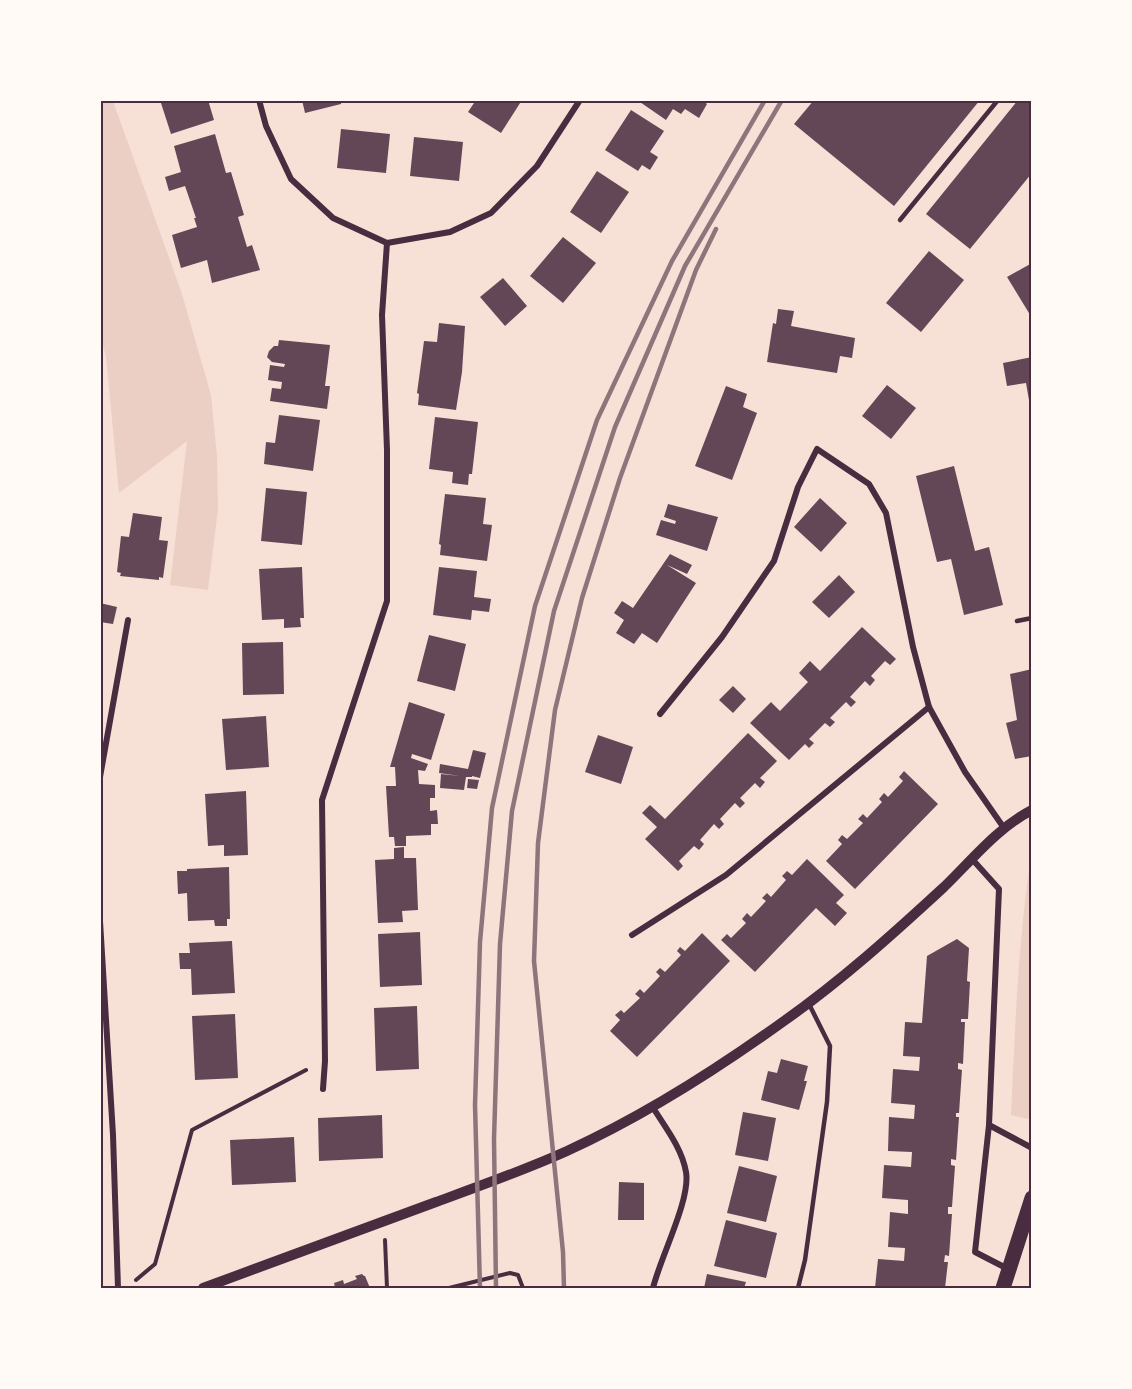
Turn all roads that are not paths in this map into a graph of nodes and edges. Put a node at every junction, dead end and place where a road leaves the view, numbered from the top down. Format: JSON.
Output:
{"nodes":[{"id":1,"x":259,"y":100,"type":"edge"},
{"id":2,"x":580,"y":100,"type":"edge"},
{"id":3,"x":998,"y":100,"type":"edge"},
{"id":4,"x":900,"y":220,"type":"dead end"},
{"id":5,"x":387,"y":243,"type":"junction"},
{"id":6,"x":1032,"y":618,"type":"edge"},
{"id":7,"x":128,"y":620,"type":"dead end"},
{"id":8,"x":1017,"y":621,"type":"dead end"},
{"id":9,"x":929,"y":707,"type":"junction"},
{"id":10,"x":660,"y":714,"type":"dead end"},
{"id":11,"x":100,"y":777,"type":"edge"},
{"id":12,"x":1032,"y":810,"type":"edge"},
{"id":13,"x":1004,"y":828,"type":"junction"},
{"id":14,"x":972,"y":859,"type":"junction"},
{"id":15,"x":100,"y":921,"type":"edge"},
{"id":16,"x":633,"y":935,"type":"dead end"},
{"id":17,"x":808,"y":1003,"type":"junction"},
{"id":18,"x":323,"y":1089,"type":"dead end"},
{"id":19,"x":652,"y":1106,"type":"junction"},
{"id":20,"x":989,"y":1125,"type":"junction"},
{"id":21,"x":1032,"y":1148,"type":"edge"},
{"id":22,"x":1032,"y":1198,"type":"edge"},
{"id":23,"x":1008,"y":1269,"type":"junction"},
{"id":24,"x":118,"y":1288,"type":"edge"},
{"id":25,"x":203,"y":1288,"type":"edge"},
{"id":26,"x":653,"y":1288,"type":"edge"},
{"id":27,"x":798,"y":1288,"type":"edge"},
{"id":28,"x":1003,"y":1288,"type":"edge"}],
"edges":[{"from":1,"to":5,"type":"street"},
{"from":2,"to":5,"type":"street"},
{"from":3,"to":4,"type":"lane"},
{"from":5,"to":18,"type":"street"},
{"from":6,"to":8,"type":"lane"},
{"from":7,"to":11,"type":"street"},
{"from":9,"to":10,"type":"street"},
{"from":9,"to":13,"type":"street"},
{"from":9,"to":16,"type":"street"},
{"from":12,"to":13,"type":"street"},
{"from":13,"to":14,"type":"street"},
{"from":14,"to":17,"type":"street"},
{"from":14,"to":20,"type":"street"},
{"from":15,"to":24,"type":"street"},
{"from":17,"to":19,"type":"street"},
{"from":17,"to":27,"type":"lane"},
{"from":19,"to":25,"type":"street"},
{"from":19,"to":26,"type":"street"},
{"from":20,"to":21,"type":"street"},
{"from":20,"to":23,"type":"street"},
{"from":22,"to":23,"type":"main road"},
{"from":23,"to":28,"type":"main road"}]}
